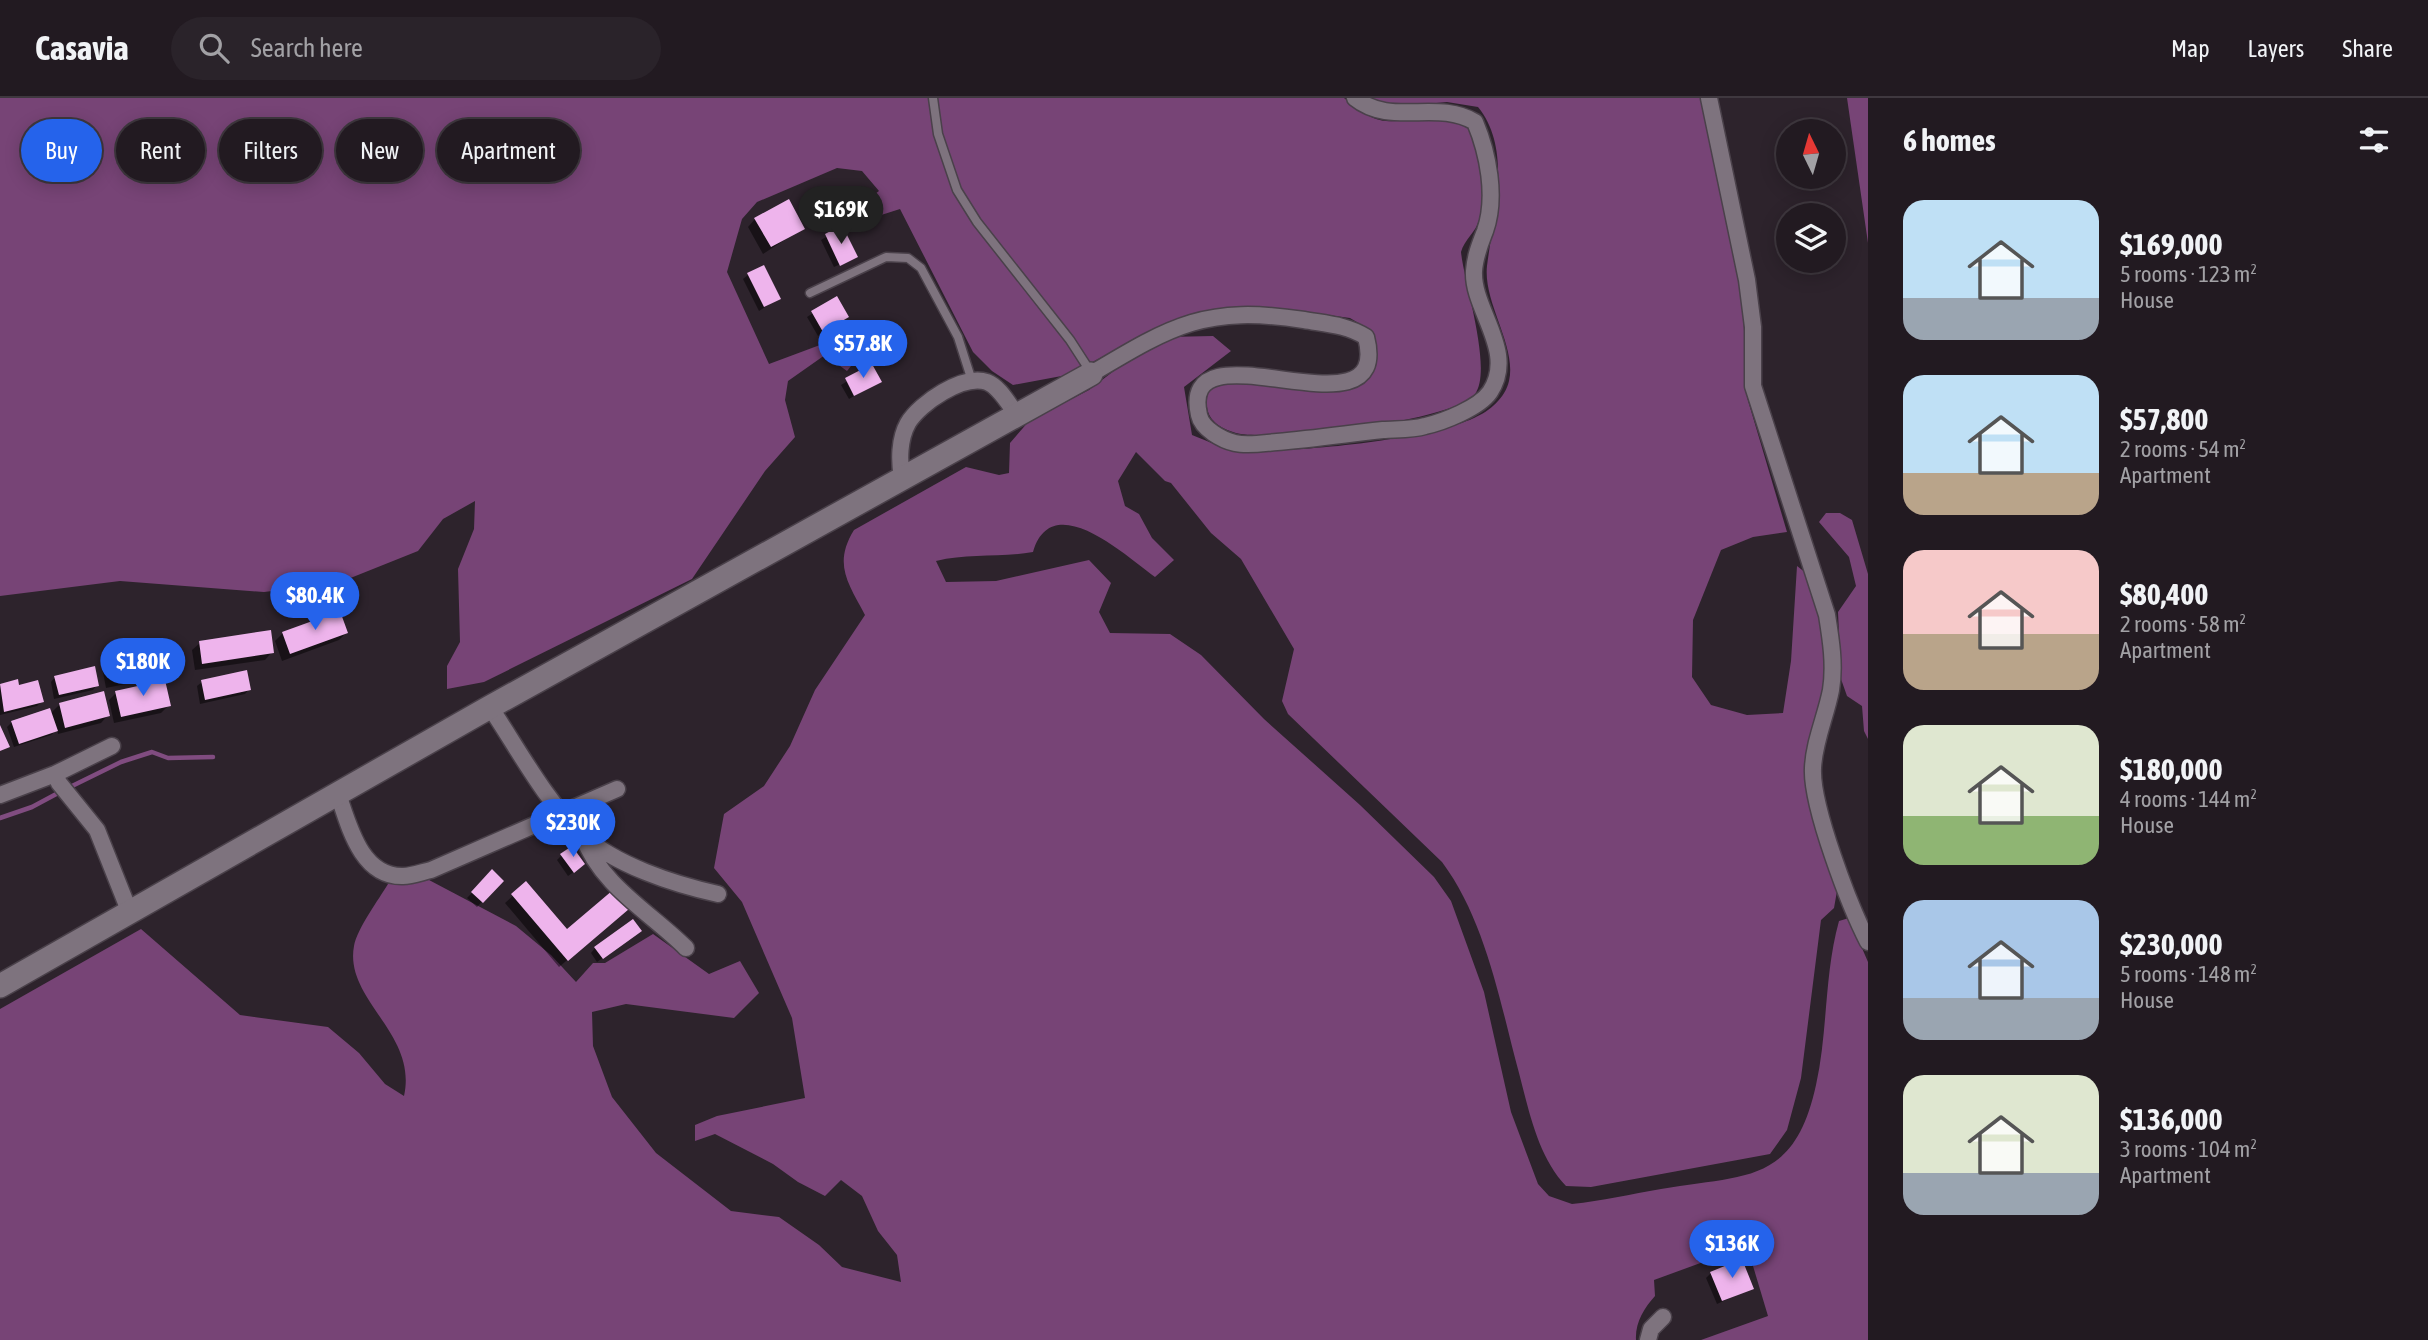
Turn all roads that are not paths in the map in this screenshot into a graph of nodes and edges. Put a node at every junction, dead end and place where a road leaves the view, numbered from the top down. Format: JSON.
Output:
{"nodes":[{"id":1,"x":933,"y":98,"type":"edge"},
{"id":2,"x":1355,"y":98,"type":"edge"},
{"id":3,"x":1709,"y":98,"type":"edge"},
{"id":4,"x":810,"y":293,"type":"dead end"},
{"id":5,"x":1091,"y":374,"type":"junction"},
{"id":6,"x":972,"y":381,"type":"junction"},
{"id":7,"x":1017,"y":415,"type":"junction"},
{"id":8,"x":902,"y":477,"type":"junction"},
{"id":9,"x":491,"y":707,"type":"junction"},
{"id":10,"x":112,"y":746,"type":"dead end"},
{"id":11,"x":60,"y":783,"type":"junction"},
{"id":12,"x":617,"y":789,"type":"dead end"},
{"id":13,"x":0,"y":794,"type":"edge"},
{"id":14,"x":338,"y":794,"type":"junction"},
{"id":15,"x":562,"y":813,"type":"junction"},
{"id":16,"x":583,"y":835,"type":"junction"},
{"id":17,"x":718,"y":894,"type":"dead end"},
{"id":18,"x":130,"y":913,"type":"junction"},
{"id":19,"x":1868,"y":942,"type":"edge"},
{"id":20,"x":686,"y":948,"type":"dead end"},
{"id":21,"x":0,"y":986,"type":"edge"},
{"id":22,"x":1663,"y":1317,"type":"dead end"},
{"id":23,"x":1648,"y":1340,"type":"edge"}],
"edges":[{"from":1,"to":5,"type":"lane"},
{"from":2,"to":5,"type":"street"},
{"from":3,"to":19,"type":"street"},
{"from":4,"to":6,"type":"lane"},
{"from":5,"to":7,"type":"street"},
{"from":6,"to":7,"type":"street"},
{"from":6,"to":8,"type":"street"},
{"from":7,"to":8,"type":"street"},
{"from":8,"to":9,"type":"street"},
{"from":9,"to":14,"type":"street"},
{"from":9,"to":15,"type":"street"},
{"from":10,"to":11,"type":"street"},
{"from":11,"to":13,"type":"street"},
{"from":11,"to":18,"type":"street"},
{"from":12,"to":15,"type":"street"},
{"from":14,"to":15,"type":"street"},
{"from":14,"to":18,"type":"street"},
{"from":15,"to":16,"type":"street"},
{"from":16,"to":17,"type":"street"},
{"from":16,"to":20,"type":"street"},
{"from":18,"to":21,"type":"street"},
{"from":22,"to":23,"type":"street"}]}
